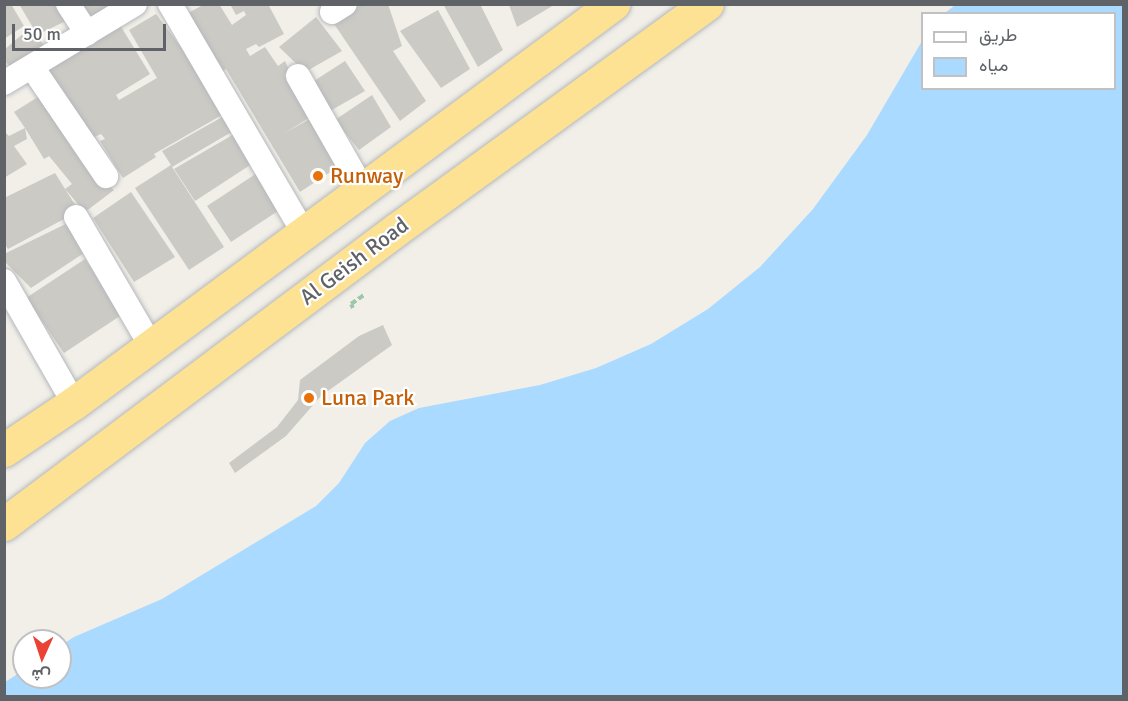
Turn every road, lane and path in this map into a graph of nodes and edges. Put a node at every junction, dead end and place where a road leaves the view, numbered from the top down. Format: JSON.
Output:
{"nodes":[{"id":1,"x":68,"y":4,"type":"edge"},
{"id":2,"x":135,"y":4,"type":"edge"},
{"id":3,"x":170,"y":4,"type":"edge"},
{"id":4,"x":613,"y":4,"type":"edge"},
{"id":5,"x":707,"y":4,"type":"edge"},
{"id":6,"x":582,"y":14,"type":"edge"},
{"id":7,"x":87,"y":33,"type":"junction"},
{"id":8,"x":32,"y":67,"type":"junction"},
{"id":9,"x":298,"y":76,"type":"dead end"},
{"id":10,"x":4,"y":83,"type":"edge"},
{"id":11,"x":106,"y":176,"type":"dead end"},
{"id":12,"x":363,"y":189,"type":"junction"},
{"id":13,"x":76,"y":218,"type":"dead end"},
{"id":14,"x":304,"y":233,"type":"junction"},
{"id":15,"x":4,"y":281,"type":"edge"},
{"id":16,"x":364,"y":295,"type":"dead end"},
{"id":17,"x":353,"y":308,"type":"dead end"},
{"id":18,"x":151,"y":346,"type":"junction"},
{"id":19,"x":74,"y":403,"type":"junction"},
{"id":20,"x":4,"y":450,"type":"edge"},
{"id":21,"x":4,"y":524,"type":"edge"}],
"edges":[{"from":1,"to":7,"type":"street"},
{"from":2,"to":7,"type":"street"},
{"from":3,"to":14,"type":"street"},
{"from":4,"to":6,"type":"highway"},
{"from":5,"to":21,"type":"highway","name":"Al Geish Road"},
{"from":6,"to":12,"type":"highway"},
{"from":7,"to":8,"type":"street"},
{"from":8,"to":10,"type":"street"},
{"from":8,"to":11,"type":"street"},
{"from":9,"to":12,"type":"street"},
{"from":12,"to":14,"type":"highway"},
{"from":13,"to":18,"type":"street"},
{"from":14,"to":18,"type":"highway"},
{"from":15,"to":19,"type":"street"},
{"from":16,"to":17,"type":"path"},
{"from":18,"to":19,"type":"highway"},
{"from":19,"to":20,"type":"highway"}]}
